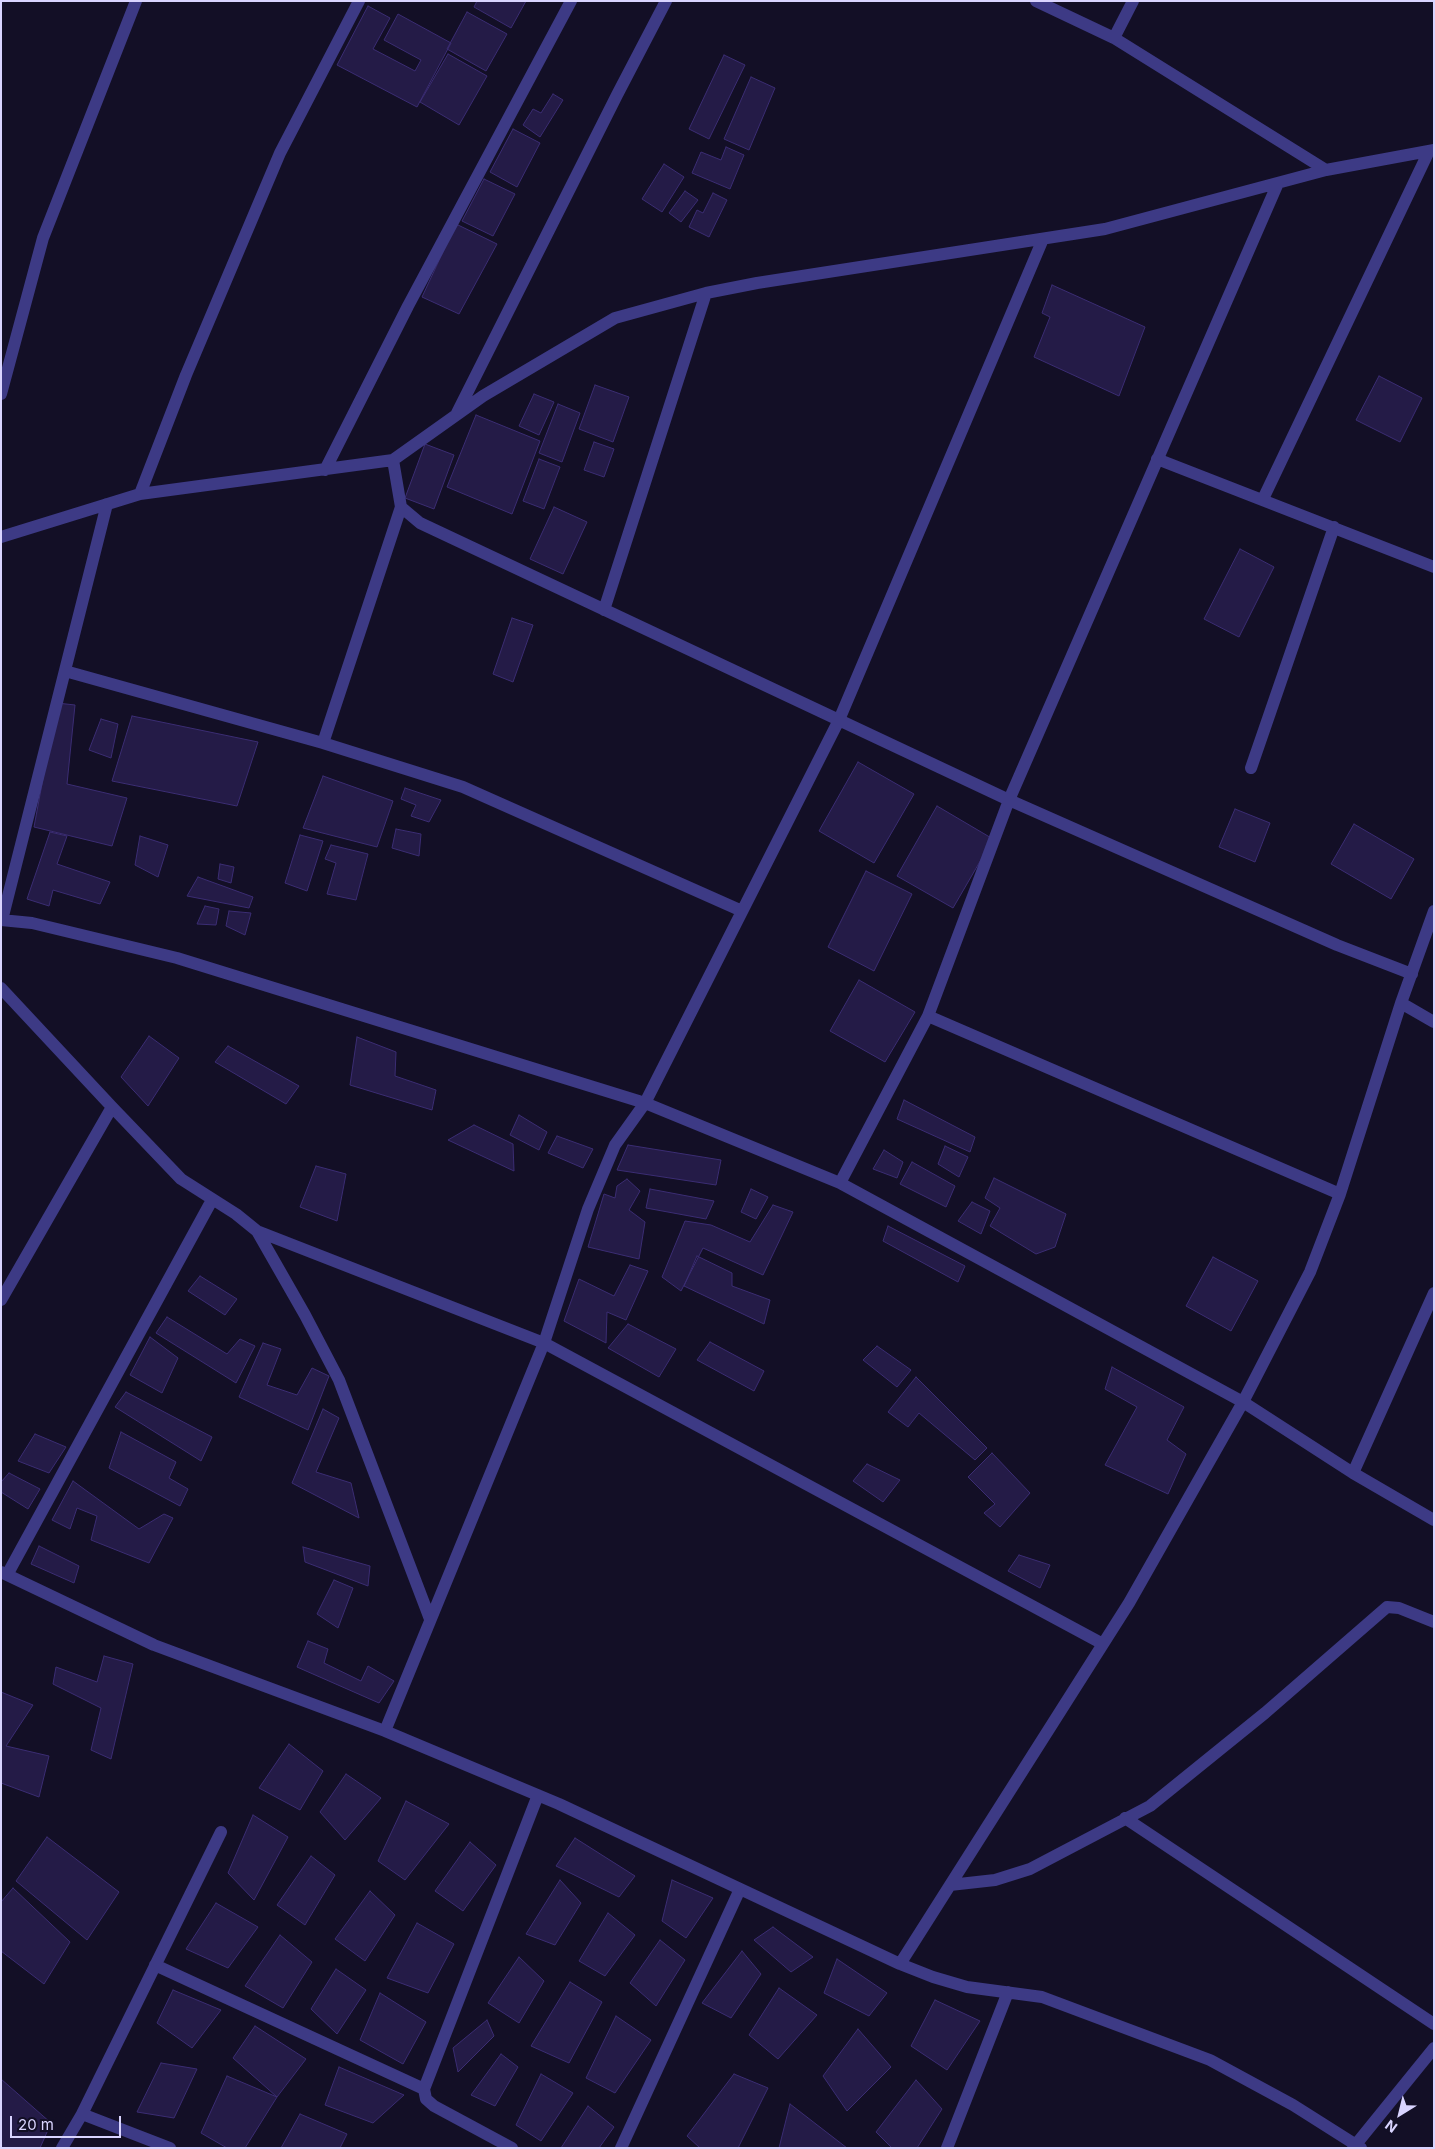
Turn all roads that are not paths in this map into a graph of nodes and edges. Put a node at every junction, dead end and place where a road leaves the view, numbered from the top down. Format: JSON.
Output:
{"nodes":[{"id":1,"x":136,"y":1,"type":"edge"},
{"id":2,"x":359,"y":1,"type":"edge"},
{"id":3,"x":571,"y":1,"type":"edge"},
{"id":4,"x":666,"y":1,"type":"edge"},
{"id":5,"x":1036,"y":1,"type":"edge"},
{"id":6,"x":1133,"y":1,"type":"edge"},
{"id":7,"x":1114,"y":38,"type":"junction"},
{"id":8,"x":1432,"y":151,"type":"edge"},
{"id":9,"x":1326,"y":170,"type":"junction"},
{"id":10,"x":1278,"y":183,"type":"junction"},
{"id":11,"x":1043,"y":239,"type":"junction"},
{"id":12,"x":706,"y":293,"type":"junction"},
{"id":13,"x":1,"y":394,"type":"edge"},
{"id":14,"x":456,"y":415,"type":"junction"},
{"id":15,"x":1157,"y":459,"type":"junction"},
{"id":16,"x":393,"y":460,"type":"junction"},
{"id":17,"x":325,"y":470,"type":"junction"},
{"id":18,"x":140,"y":494,"type":"junction"},
{"id":19,"x":1263,"y":499,"type":"junction"},
{"id":20,"x":107,"y":504,"type":"junction"},
{"id":21,"x":402,"y":507,"type":"junction"},
{"id":22,"x":1334,"y":527,"type":"junction"},
{"id":23,"x":1,"y":537,"type":"edge"},
{"id":24,"x":1434,"y":567,"type":"edge"},
{"id":25,"x":604,"y":610,"type":"junction"},
{"id":26,"x":65,"y":671,"type":"junction"},
{"id":27,"x":839,"y":720,"type":"junction"},
{"id":28,"x":323,"y":743,"type":"junction"},
{"id":29,"x":1251,"y":768,"type":"dead end"},
{"id":30,"x":1009,"y":800,"type":"junction"},
{"id":31,"x":742,"y":911,"type":"junction"},
{"id":32,"x":1434,"y":911,"type":"edge"},
{"id":33,"x":2,"y":920,"type":"edge"},
{"id":34,"x":1412,"y":974,"type":"junction"},
{"id":35,"x":1,"y":988,"type":"edge"},
{"id":36,"x":1401,"y":1003,"type":"junction"},
{"id":37,"x":928,"y":1016,"type":"junction"},
{"id":38,"x":1434,"y":1022,"type":"edge"},
{"id":39,"x":646,"y":1103,"type":"junction"},
{"id":40,"x":112,"y":1108,"type":"junction"},
{"id":41,"x":840,"y":1183,"type":"junction"},
{"id":42,"x":1340,"y":1194,"type":"junction"},
{"id":43,"x":212,"y":1200,"type":"junction"},
{"id":44,"x":257,"y":1231,"type":"junction"},
{"id":45,"x":1434,"y":1293,"type":"edge"},
{"id":46,"x":1,"y":1300,"type":"edge"},
{"id":47,"x":544,"y":1343,"type":"junction"},
{"id":48,"x":1243,"y":1402,"type":"junction"},
{"id":49,"x":1353,"y":1473,"type":"junction"},
{"id":50,"x":1434,"y":1520,"type":"edge"},
{"id":51,"x":4,"y":1574,"type":"edge"},
{"id":52,"x":430,"y":1619,"type":"junction"},
{"id":53,"x":1434,"y":1622,"type":"edge"},
{"id":54,"x":1103,"y":1644,"type":"junction"},
{"id":55,"x":385,"y":1731,"type":"junction"},
{"id":56,"x":538,"y":1795,"type":"junction"},
{"id":57,"x":1126,"y":1818,"type":"junction"},
{"id":58,"x":221,"y":1832,"type":"dead end"},
{"id":59,"x":950,"y":1885,"type":"junction"},
{"id":60,"x":740,"y":1889,"type":"junction"},
{"id":61,"x":155,"y":1964,"type":"junction"},
{"id":62,"x":900,"y":1964,"type":"junction"},
{"id":63,"x":1008,"y":1992,"type":"junction"},
{"id":64,"x":1434,"y":2024,"type":"edge"},
{"id":65,"x":1434,"y":2048,"type":"edge"},
{"id":66,"x":424,"y":2089,"type":"junction"},
{"id":67,"x":82,"y":2114,"type":"junction"},
{"id":68,"x":1356,"y":2147,"type":"edge"},
{"id":69,"x":62,"y":2148,"type":"edge"},
{"id":70,"x":170,"y":2148,"type":"edge"},
{"id":71,"x":512,"y":2148,"type":"edge"},
{"id":72,"x":621,"y":2148,"type":"edge"},
{"id":73,"x":947,"y":2148,"type":"edge"}],
"edges":[{"from":1,"to":13,"type":"street"},
{"from":2,"to":18,"type":"street"},
{"from":3,"to":17,"type":"street"},
{"from":4,"to":14,"type":"street"},
{"from":5,"to":7,"type":"street"},
{"from":6,"to":7,"type":"street"},
{"from":7,"to":9,"type":"street"},
{"from":8,"to":9,"type":"street"},
{"from":8,"to":19,"type":"street"},
{"from":9,"to":10,"type":"street"},
{"from":10,"to":11,"type":"street"},
{"from":10,"to":15,"type":"street"},
{"from":11,"to":12,"type":"street"},
{"from":11,"to":27,"type":"street"},
{"from":12,"to":14,"type":"street"},
{"from":12,"to":25,"type":"street"},
{"from":14,"to":16,"type":"street"},
{"from":15,"to":19,"type":"street"},
{"from":15,"to":30,"type":"street"},
{"from":16,"to":17,"type":"street"},
{"from":16,"to":21,"type":"street"},
{"from":17,"to":18,"type":"street"},
{"from":18,"to":20,"type":"street"},
{"from":19,"to":22,"type":"street"},
{"from":20,"to":23,"type":"street"},
{"from":20,"to":26,"type":"street"},
{"from":21,"to":25,"type":"street"},
{"from":21,"to":28,"type":"street"},
{"from":22,"to":24,"type":"street"},
{"from":22,"to":29,"type":"street"},
{"from":25,"to":27,"type":"street"},
{"from":26,"to":28,"type":"street"},
{"from":26,"to":33,"type":"street"},
{"from":27,"to":30,"type":"street"},
{"from":27,"to":31,"type":"street"},
{"from":28,"to":31,"type":"street"},
{"from":30,"to":34,"type":"street"},
{"from":30,"to":37,"type":"street"},
{"from":31,"to":39,"type":"street"},
{"from":32,"to":34,"type":"street"},
{"from":33,"to":39,"type":"street"},
{"from":34,"to":36,"type":"street"},
{"from":35,"to":40,"type":"street"},
{"from":36,"to":38,"type":"street"},
{"from":36,"to":42,"type":"street"},
{"from":37,"to":41,"type":"street"},
{"from":37,"to":42,"type":"street"},
{"from":39,"to":41,"type":"street"},
{"from":39,"to":47,"type":"street"},
{"from":40,"to":43,"type":"street"},
{"from":40,"to":46,"type":"street"},
{"from":41,"to":48,"type":"street"},
{"from":42,"to":48,"type":"street"},
{"from":43,"to":44,"type":"street"},
{"from":43,"to":51,"type":"street"},
{"from":44,"to":47,"type":"street"},
{"from":44,"to":52,"type":"street"},
{"from":45,"to":49,"type":"street"},
{"from":47,"to":52,"type":"street"},
{"from":47,"to":54,"type":"street"},
{"from":48,"to":49,"type":"street"},
{"from":48,"to":54,"type":"street"},
{"from":49,"to":50,"type":"street"},
{"from":51,"to":55,"type":"street"},
{"from":52,"to":55,"type":"street"},
{"from":53,"to":57,"type":"street"},
{"from":54,"to":59,"type":"street"},
{"from":55,"to":56,"type":"street"},
{"from":56,"to":60,"type":"street"},
{"from":56,"to":66,"type":"street"},
{"from":57,"to":59,"type":"street"},
{"from":57,"to":64,"type":"street"},
{"from":58,"to":61,"type":"street"},
{"from":59,"to":62,"type":"street"},
{"from":60,"to":62,"type":"street"},
{"from":60,"to":72,"type":"street"},
{"from":61,"to":66,"type":"street"},
{"from":61,"to":67,"type":"street"},
{"from":62,"to":63,"type":"street"},
{"from":63,"to":68,"type":"street"},
{"from":63,"to":73,"type":"street"},
{"from":65,"to":68,"type":"street"},
{"from":66,"to":71,"type":"street"},
{"from":67,"to":69,"type":"street"},
{"from":67,"to":70,"type":"street"}]}
